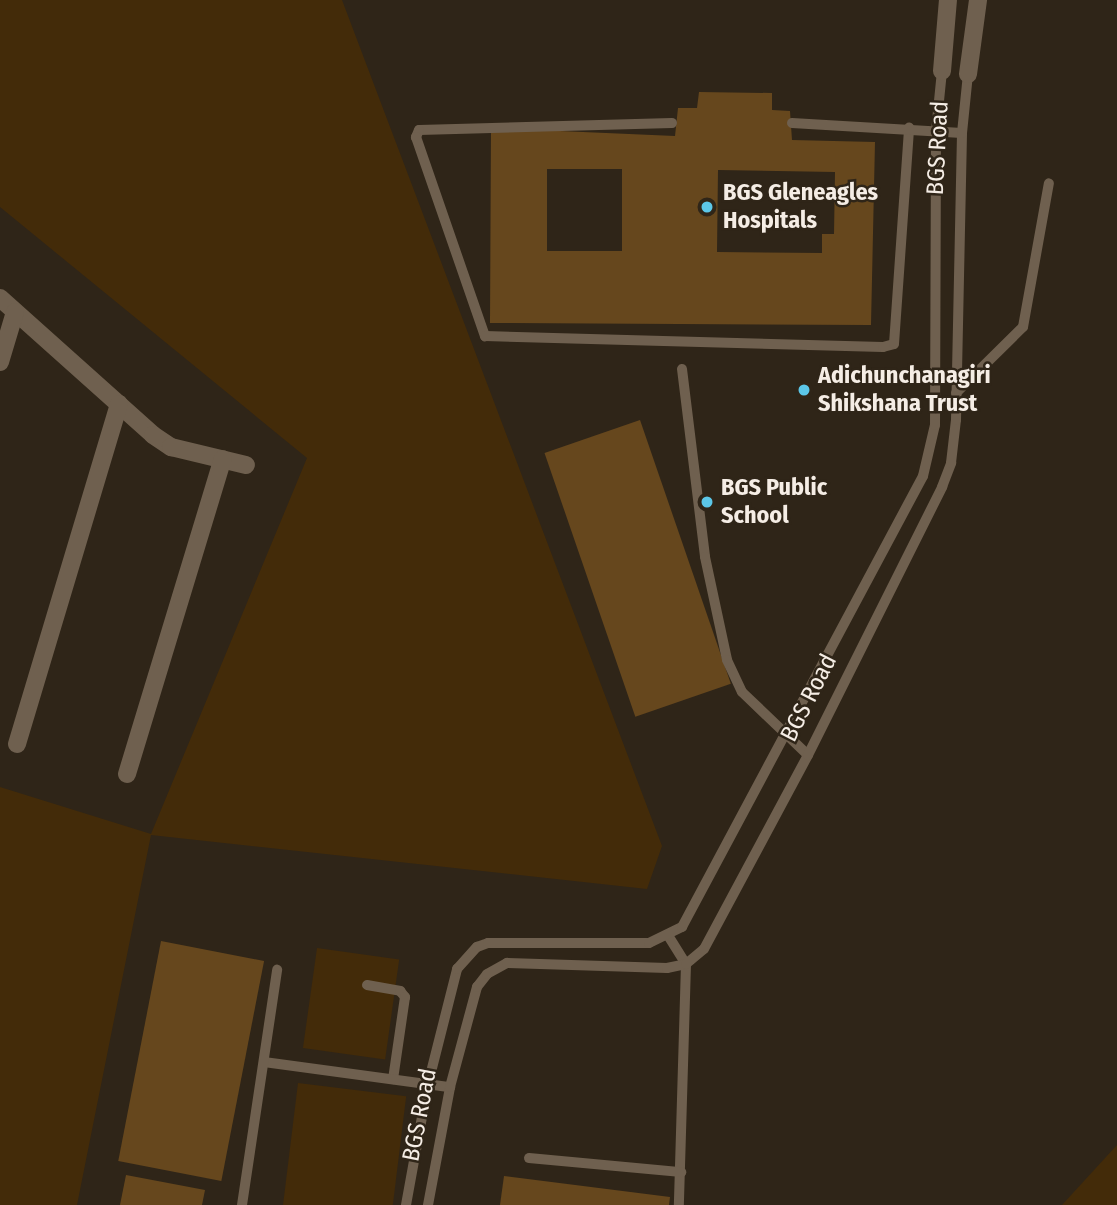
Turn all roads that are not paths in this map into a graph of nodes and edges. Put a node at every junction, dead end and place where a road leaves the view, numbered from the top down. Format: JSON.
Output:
{"nodes":[{"id":1,"x":948,"y":0,"type":"edge"},
{"id":2,"x":978,"y":0,"type":"edge"},
{"id":3,"x":942,"y":71,"type":"joint"},
{"id":4,"x":968,"y":74,"type":"joint"},
{"id":5,"x":672,"y":123,"type":"dead end"},
{"id":6,"x":792,"y":123,"type":"dead end"},
{"id":7,"x":909,"y":128,"type":"junction"},
{"id":8,"x":936,"y":131,"type":"junction"},
{"id":9,"x":962,"y":133,"type":"junction"},
{"id":10,"x":1049,"y":183,"type":"dead end"},
{"id":11,"x":0,"y":299,"type":"edge"},
{"id":12,"x":15,"y":312,"type":"junction"},
{"id":13,"x":0,"y":362,"type":"edge"},
{"id":14,"x":682,"y":369,"type":"dead end"},
{"id":15,"x":956,"y":393,"type":"junction"},
{"id":16,"x":119,"y":404,"type":"junction"},
{"id":17,"x":223,"y":459,"type":"junction"},
{"id":18,"x":246,"y":465,"type":"dead end"},
{"id":19,"x":786,"y":738,"type":"junction"},
{"id":20,"x":17,"y":744,"type":"dead end"},
{"id":21,"x":808,"y":755,"type":"junction"},
{"id":22,"x":127,"y":774,"type":"dead end"},
{"id":23,"x":669,"y":937,"type":"junction"},
{"id":24,"x":686,"y":964,"type":"junction"},
{"id":25,"x":277,"y":970,"type":"dead end"},
{"id":26,"x":367,"y":985,"type":"dead end"},
{"id":27,"x":264,"y":1062,"type":"junction"},
{"id":28,"x":393,"y":1079,"type":"junction"},
{"id":29,"x":428,"y":1084,"type":"junction"},
{"id":30,"x":450,"y":1087,"type":"junction"},
{"id":31,"x":529,"y":1158,"type":"dead end"},
{"id":32,"x":681,"y":1172,"type":"junction"},
{"id":33,"x":242,"y":1205,"type":"edge"},
{"id":34,"x":406,"y":1205,"type":"edge"},
{"id":35,"x":428,"y":1205,"type":"edge"},
{"id":36,"x":679,"y":1205,"type":"edge"}],
"edges":[{"from":1,"to":3,"type":"street","name":"BGS Road"},
{"from":2,"to":4,"type":"street","name":"BGS Road"},
{"from":3,"to":8,"type":"lane","name":"BGS Road"},
{"from":4,"to":9,"type":"lane","name":"BGS Road"},
{"from":5,"to":7,"type":"lane"},
{"from":6,"to":7,"type":"lane"},
{"from":7,"to":8,"type":"lane"},
{"from":8,"to":9,"type":"lane"},
{"from":8,"to":19,"type":"lane","name":"BGS Road"},
{"from":9,"to":15,"type":"lane","name":"BGS Road"},
{"from":10,"to":15,"type":"lane"},
{"from":11,"to":12,"type":"street"},
{"from":12,"to":13,"type":"street"},
{"from":12,"to":16,"type":"street"},
{"from":14,"to":19,"type":"lane"},
{"from":15,"to":21,"type":"lane","name":"BGS Road"},
{"from":16,"to":17,"type":"street"},
{"from":16,"to":20,"type":"street"},
{"from":17,"to":18,"type":"street"},
{"from":17,"to":22,"type":"street"},
{"from":19,"to":21,"type":"lane"},
{"from":19,"to":23,"type":"lane","name":"BGS Road"},
{"from":21,"to":24,"type":"lane","name":"BGS Road"},
{"from":23,"to":24,"type":"lane"},
{"from":23,"to":29,"type":"lane","name":"BGS Road"},
{"from":24,"to":30,"type":"lane","name":"BGS Road"},
{"from":24,"to":32,"type":"lane"},
{"from":25,"to":27,"type":"lane"},
{"from":26,"to":28,"type":"lane"},
{"from":27,"to":28,"type":"lane"},
{"from":27,"to":33,"type":"lane"},
{"from":28,"to":29,"type":"lane"},
{"from":29,"to":30,"type":"lane"},
{"from":29,"to":34,"type":"lane","name":"BGS Road"},
{"from":30,"to":35,"type":"lane","name":"BGS Road"},
{"from":31,"to":32,"type":"lane"},
{"from":32,"to":36,"type":"lane"}]}
